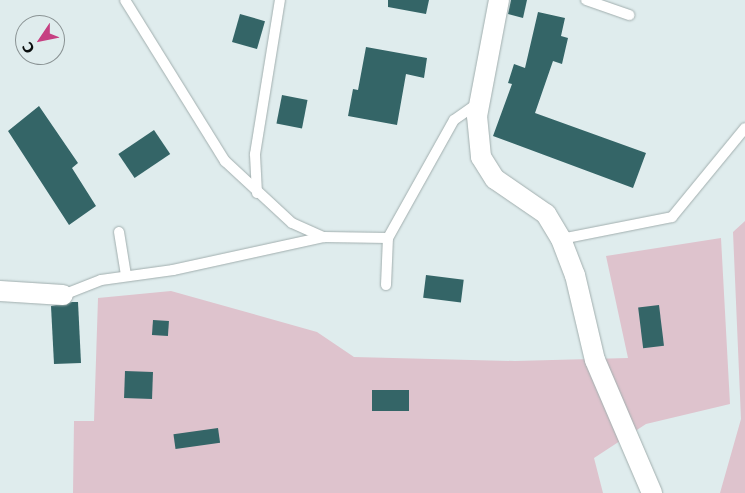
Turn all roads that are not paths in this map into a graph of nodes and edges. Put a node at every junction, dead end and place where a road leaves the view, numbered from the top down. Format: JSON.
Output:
{"nodes":[{"id":1,"x":125,"y":0,"type":"edge"},
{"id":2,"x":280,"y":0,"type":"edge"},
{"id":3,"x":499,"y":0,"type":"edge"},
{"id":4,"x":586,"y":0,"type":"edge"},
{"id":5,"x":629,"y":15,"type":"dead end"},
{"id":6,"x":483,"y":100,"type":"junction"},
{"id":7,"x":745,"y":128,"type":"edge"},
{"id":8,"x":257,"y":193,"type":"junction"},
{"id":9,"x":119,"y":232,"type":"dead end"},
{"id":10,"x":324,"y":237,"type":"junction"},
{"id":11,"x":388,"y":238,"type":"junction"},
{"id":12,"x":561,"y":238,"type":"junction"},
{"id":13,"x":126,"y":275,"type":"junction"},
{"id":14,"x":386,"y":285,"type":"dead end"},
{"id":15,"x":0,"y":291,"type":"edge"},
{"id":16,"x":63,"y":295,"type":"joint"},
{"id":17,"x":652,"y":493,"type":"edge"}],
"edges":[{"from":1,"to":8,"type":"lane"},
{"from":2,"to":8,"type":"lane"},
{"from":3,"to":6,"type":"street"},
{"from":4,"to":5,"type":"lane"},
{"from":6,"to":11,"type":"lane"},
{"from":6,"to":12,"type":"street"},
{"from":7,"to":12,"type":"lane"},
{"from":8,"to":10,"type":"lane"},
{"from":9,"to":13,"type":"lane"},
{"from":10,"to":11,"type":"lane"},
{"from":10,"to":13,"type":"lane"},
{"from":11,"to":14,"type":"lane"},
{"from":12,"to":17,"type":"street"},
{"from":13,"to":16,"type":"lane"},
{"from":15,"to":16,"type":"street"}]}
